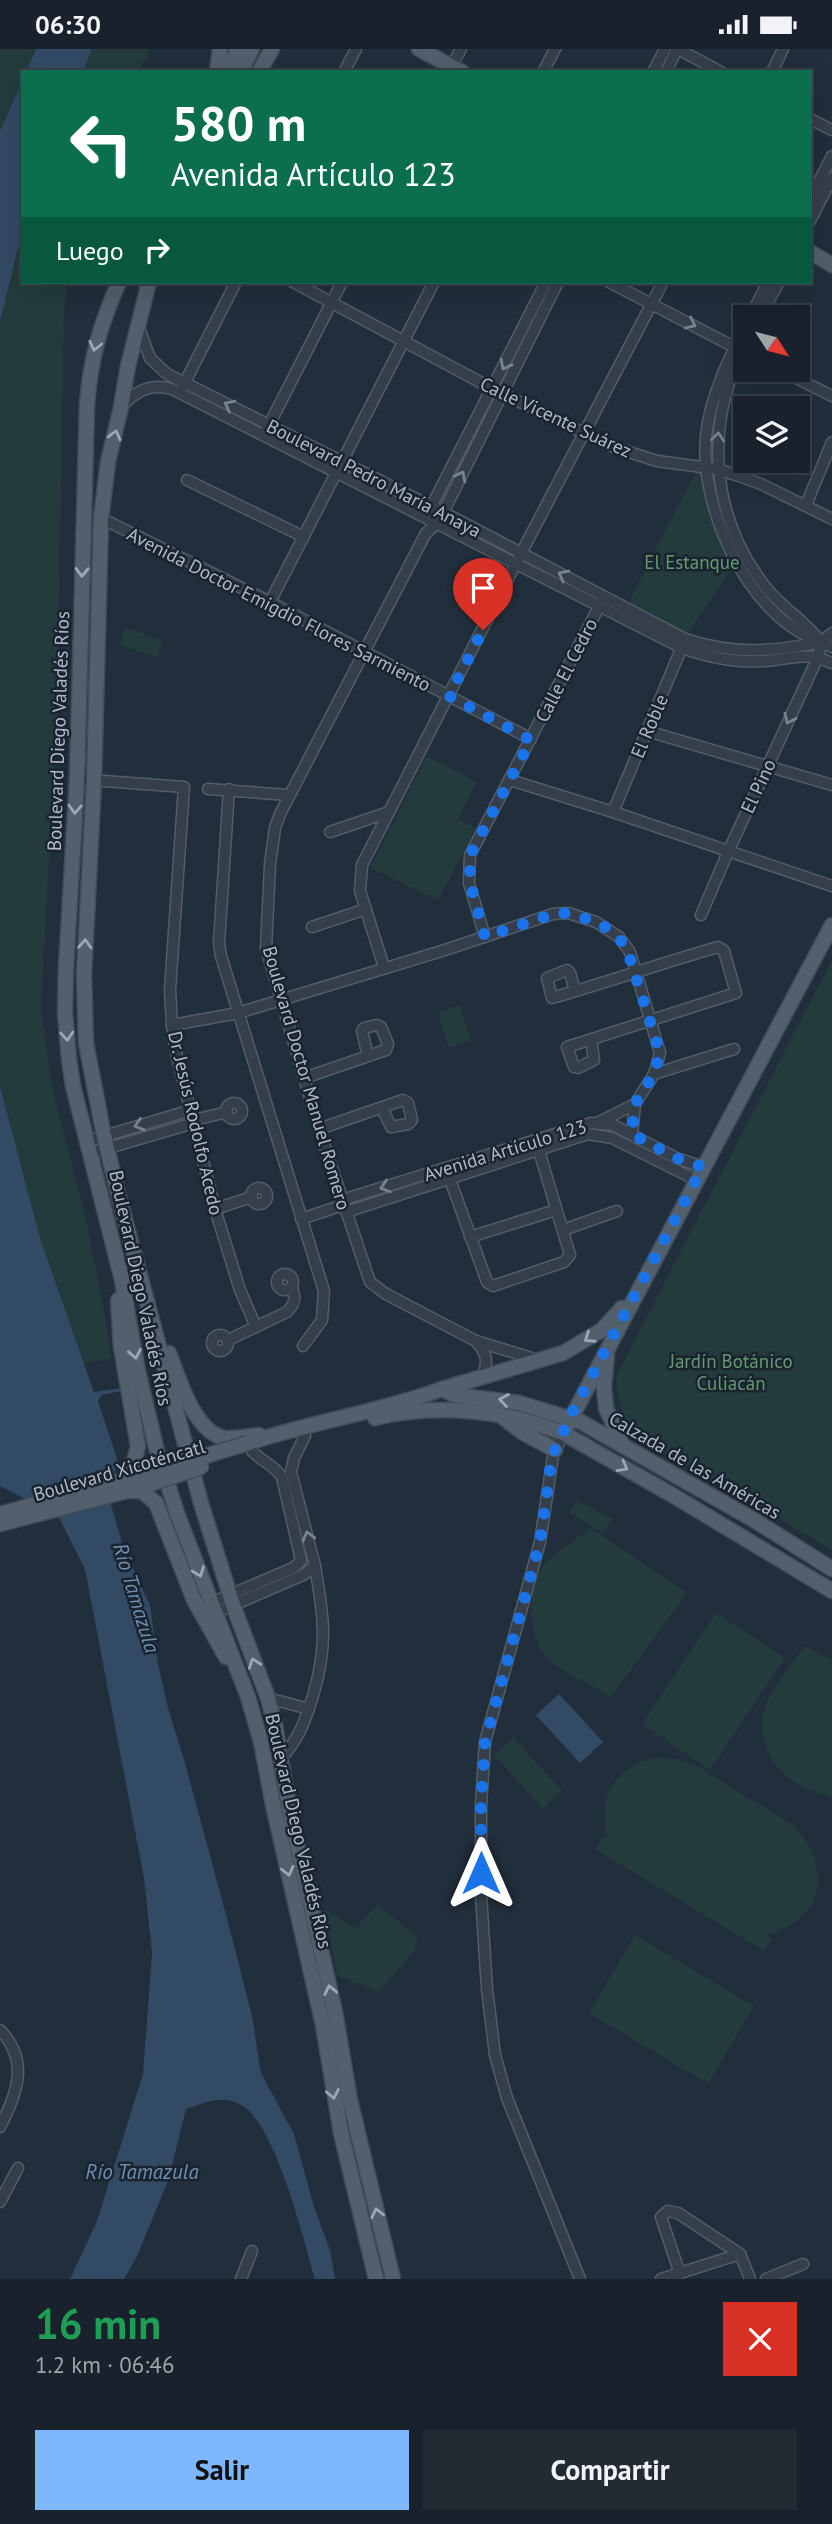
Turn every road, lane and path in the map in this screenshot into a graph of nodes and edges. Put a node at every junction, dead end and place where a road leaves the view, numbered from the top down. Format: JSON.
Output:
{"nodes":[{"id":1,"x":220,"y":49,"type":"edge"},
{"id":2,"x":237,"y":49,"type":"edge"},
{"id":3,"x":252,"y":49,"type":"edge"},
{"id":4,"x":272,"y":49,"type":"edge"},
{"id":5,"x":356,"y":49,"type":"edge"},
{"id":6,"x":461,"y":49,"type":"edge"},
{"id":7,"x":555,"y":49,"type":"edge"},
{"id":8,"x":665,"y":49,"type":"edge"},
{"id":9,"x":677,"y":49,"type":"edge"},
{"id":10,"x":783,"y":49,"type":"edge"},
{"id":11,"x":423,"y":50,"type":"edge"},
{"id":12,"x":217,"y":70,"type":"edge"},
{"id":13,"x":226,"y":70,"type":"edge"},
{"id":14,"x":241,"y":70,"type":"edge"},
{"id":15,"x":260,"y":70,"type":"edge"},
{"id":16,"x":345,"y":70,"type":"edge"},
{"id":17,"x":454,"y":70,"type":"edge"},
{"id":18,"x":544,"y":70,"type":"edge"},
{"id":19,"x":654,"y":70,"type":"edge"},
{"id":20,"x":667,"y":70,"type":"edge"},
{"id":21,"x":717,"y":70,"type":"edge"},
{"id":22,"x":773,"y":70,"type":"edge"},
{"id":23,"x":812,"y":120,"type":"edge"},
{"id":24,"x":832,"y":130,"type":"edge"},
{"id":25,"x":832,"y":156,"type":"edge"},
{"id":26,"x":832,"y":178,"type":"edge"},
{"id":27,"x":812,"y":195,"type":"edge"},
{"id":28,"x":812,"y":217,"type":"edge"},
{"id":29,"x":812,"y":253,"type":"edge"},
{"id":30,"x":832,"y":265,"type":"edge"},
{"id":31,"x":117,"y":284,"type":"edge"},
{"id":32,"x":235,"y":284,"type":"edge"},
{"id":33,"x":297,"y":284,"type":"edge"},
{"id":34,"x":341,"y":284,"type":"edge"},
{"id":35,"x":433,"y":284,"type":"edge"},
{"id":36,"x":545,"y":284,"type":"edge"},
{"id":37,"x":557,"y":284,"type":"edge"},
{"id":38,"x":613,"y":284,"type":"edge"},
{"id":39,"x":662,"y":284,"type":"edge"},
{"id":40,"x":767,"y":284,"type":"edge"},
{"id":41,"x":778,"y":284,"type":"edge"},
{"id":42,"x":148,"y":285,"type":"edge"},
{"id":43,"x":332,"y":302,"type":"junction"},
{"id":44,"x":652,"y":304,"type":"junction"},
{"id":45,"x":756,"y":305,"type":"edge"},
{"id":46,"x":767,"y":305,"type":"edge"},
{"id":47,"x":138,"y":324,"type":"junction"},
{"id":48,"x":404,"y":340,"type":"junction"},
{"id":49,"x":733,"y":344,"type":"edge"},
{"id":50,"x":733,"y":368,"type":"edge"},
{"id":51,"x":804,"y":382,"type":"edge"},
{"id":52,"x":182,"y":388,"type":"junction"},
{"id":53,"x":498,"y":391,"type":"junction"},
{"id":54,"x":832,"y":396,"type":"edge"},
{"id":55,"x":121,"y":407,"type":"junction"},
{"id":56,"x":267,"y":430,"type":"junction"},
{"id":57,"x":584,"y":433,"type":"junction"},
{"id":58,"x":86,"y":438,"type":"junction"},
{"id":59,"x":832,"y":442,"type":"edge"},
{"id":60,"x":108,"y":461,"type":"junction"},
{"id":61,"x":340,"y":467,"type":"junction"},
{"id":62,"x":712,"y":469,"type":"junction"},
{"id":63,"x":187,"y":480,"type":"dead end"},
{"id":64,"x":806,"y":505,"type":"junction"},
{"id":65,"x":429,"y":512,"type":"junction"},
{"id":66,"x":101,"y":518,"type":"junction"},
{"id":67,"x":440,"y":518,"type":"junction"},
{"id":68,"x":832,"y":519,"type":"edge"},
{"id":69,"x":426,"y":533,"type":"junction"},
{"id":70,"x":304,"y":537,"type":"junction"},
{"id":71,"x":519,"y":558,"type":"junction"},
{"id":72,"x":270,"y":602,"type":"junction"},
{"id":73,"x":601,"y":602,"type":"junction"},
{"id":74,"x":832,"y":633,"type":"edge"},
{"id":75,"x":683,"y":644,"type":"junction"},
{"id":76,"x":827,"y":645,"type":"edge"},
{"id":77,"x":363,"y":651,"type":"junction"},
{"id":78,"x":818,"y":657,"type":"junction"},
{"id":79,"x":832,"y":663,"type":"edge"},
{"id":80,"x":449,"y":696,"type":"junction"},
{"id":81,"x":647,"y":731,"type":"junction"},
{"id":82,"x":531,"y":740,"type":"junction"},
{"id":83,"x":767,"y":766,"type":"junction"},
{"id":84,"x":77,"y":779,"type":"junction"},
{"id":85,"x":94,"y":780,"type":"junction"},
{"id":86,"x":510,"y":780,"type":"junction"},
{"id":87,"x":832,"y":785,"type":"edge"},
{"id":88,"x":208,"y":789,"type":"dead end"},
{"id":89,"x":229,"y":789,"type":"junction"},
{"id":90,"x":289,"y":795,"type":"junction"},
{"id":91,"x":613,"y":812,"type":"junction"},
{"id":92,"x":389,"y":813,"type":"junction"},
{"id":93,"x":330,"y":832,"type":"dead end"},
{"id":94,"x":727,"y":852,"type":"junction"},
{"id":95,"x":832,"y":886,"type":"edge"},
{"id":96,"x":366,"y":909,"type":"junction"},
{"id":97,"x":701,"y":915,"type":"dead end"},
{"id":98,"x":832,"y":925,"type":"edge"},
{"id":99,"x":312,"y":927,"type":"dead end"},
{"id":100,"x":485,"y":937,"type":"junction"},
{"id":101,"x":384,"y":967,"type":"junction"},
{"id":102,"x":637,"y":973,"type":"junction"},
{"id":103,"x":575,"y":991,"type":"junction"},
{"id":104,"x":281,"y":998,"type":"junction"},
{"id":105,"x":238,"y":1013,"type":"junction"},
{"id":106,"x":652,"y":1021,"type":"junction"},
{"id":107,"x":172,"y":1025,"type":"junction"},
{"id":108,"x":591,"y":1039,"type":"dead end"},
{"id":109,"x":734,"y":1049,"type":"dead end"},
{"id":110,"x":368,"y":1056,"type":"junction"},
{"id":111,"x":654,"y":1074,"type":"junction"},
{"id":112,"x":304,"y":1077,"type":"junction"},
{"id":113,"x":635,"y":1104,"type":"junction"},
{"id":114,"x":382,"y":1108,"type":"junction"},
{"id":115,"x":227,"y":1112,"type":"dead end"},
{"id":116,"x":193,"y":1118,"type":"junction"},
{"id":117,"x":597,"y":1123,"type":"junction"},
{"id":118,"x":319,"y":1129,"type":"junction"},
{"id":119,"x":632,"y":1134,"type":"junction"},
{"id":120,"x":105,"y":1142,"type":"junction"},
{"id":121,"x":537,"y":1144,"type":"junction"},
{"id":122,"x":90,"y":1147,"type":"junction"},
{"id":123,"x":448,"y":1173,"type":"junction"},
{"id":124,"x":699,"y":1174,"type":"junction"},
{"id":125,"x":252,"y":1197,"type":"dead end"},
{"id":126,"x":344,"y":1205,"type":"junction"},
{"id":127,"x":215,"y":1209,"type":"junction"},
{"id":128,"x":556,"y":1210,"type":"junction"},
{"id":129,"x":617,"y":1211,"type":"dead end"},
{"id":130,"x":301,"y":1219,"type":"junction"},
{"id":131,"x":563,"y":1230,"type":"junction"},
{"id":132,"x":470,"y":1237,"type":"junction"},
{"id":133,"x":122,"y":1281,"type":"junction"},
{"id":134,"x":291,"y":1287,"type":"dead end"},
{"id":135,"x":637,"y":1291,"type":"junction"},
{"id":136,"x":155,"y":1327,"type":"junction"},
{"id":137,"x":256,"y":1327,"type":"junction"},
{"id":138,"x":228,"y":1340,"type":"dead end"},
{"id":139,"x":477,"y":1341,"type":"junction"},
{"id":140,"x":303,"y":1346,"type":"dead end"},
{"id":141,"x":607,"y":1348,"type":"junction"},
{"id":142,"x":541,"y":1361,"type":"junction"},
{"id":143,"x":480,"y":1377,"type":"junction"},
{"id":144,"x":442,"y":1389,"type":"junction"},
{"id":145,"x":501,"y":1416,"type":"junction"},
{"id":146,"x":570,"y":1418,"type":"junction"},
{"id":147,"x":279,"y":1433,"type":"junction"},
{"id":148,"x":563,"y":1433,"type":"junction"},
{"id":149,"x":305,"y":1436,"type":"junction"},
{"id":150,"x":624,"y":1447,"type":"junction"},
{"id":151,"x":250,"y":1449,"type":"junction"},
{"id":152,"x":555,"y":1450,"type":"junction"},
{"id":153,"x":125,"y":1486,"type":"junction"},
{"id":154,"x":0,"y":1514,"type":"edge"},
{"id":155,"x":0,"y":1524,"type":"edge"},
{"id":156,"x":315,"y":1566,"type":"junction"},
{"id":157,"x":832,"y":1569,"type":"edge"},
{"id":158,"x":832,"y":1591,"type":"edge"},
{"id":159,"x":231,"y":1599,"type":"junction"},
{"id":160,"x":213,"y":1608,"type":"junction"},
{"id":161,"x":238,"y":1672,"type":"junction"},
{"id":162,"x":268,"y":1698,"type":"junction"},
{"id":163,"x":309,"y":1709,"type":"junction"},
{"id":164,"x":281,"y":1759,"type":"junction"},
{"id":165,"x":0,"y":2030,"type":"edge"},
{"id":166,"x":0,"y":2127,"type":"edge"},
{"id":167,"x":18,"y":2168,"type":"dead end"},
{"id":168,"x":0,"y":2175,"type":"edge"},
{"id":169,"x":11,"y":2181,"type":"junction"},
{"id":170,"x":0,"y":2202,"type":"edge"},
{"id":171,"x":252,"y":2252,"type":"dead end"},
{"id":172,"x":740,"y":2255,"type":"junction"},
{"id":173,"x":803,"y":2264,"type":"dead end"},
{"id":174,"x":684,"y":2275,"type":"edge"},
{"id":175,"x":241,"y":2279,"type":"edge"},
{"id":176,"x":376,"y":2279,"type":"edge"},
{"id":177,"x":393,"y":2279,"type":"edge"},
{"id":178,"x":580,"y":2279,"type":"edge"},
{"id":179,"x":661,"y":2279,"type":"edge"},
{"id":180,"x":750,"y":2279,"type":"edge"},
{"id":181,"x":766,"y":2279,"type":"edge"}],
"edges":[{"from":1,"to":12,"type":"main road"},
{"from":2,"to":13,"type":"main road"},
{"from":3,"to":14,"type":"main road"},
{"from":4,"to":15,"type":"main road"},
{"from":5,"to":16,"type":"street"},
{"from":6,"to":17,"type":"street"},
{"from":7,"to":18,"type":"street"},
{"from":8,"to":19,"type":"street"},
{"from":9,"to":20,"type":"street"},
{"from":9,"to":21,"type":"street"},
{"from":10,"to":22,"type":"street"},
{"from":11,"to":17,"type":"main road"},
{"from":23,"to":24,"type":"street"},
{"from":25,"to":27,"type":"street"},
{"from":26,"to":28,"type":"street"},
{"from":29,"to":30,"type":"main road"},
{"from":31,"to":58,"type":"main road","name":"Boulevard Diego Valadés Ríos","one_way":true},
{"from":32,"to":52,"type":"street"},
{"from":33,"to":43,"type":"street","name":"Calle Vicente Suárez"},
{"from":34,"to":43,"type":"street"},
{"from":35,"to":48,"type":"street"},
{"from":36,"to":53,"type":"street","name":"Boulevard Doctor Manuel Romero","one_way":true},
{"from":37,"to":53,"type":"street","name":"Boulevard Doctor Manuel Romero"},
{"from":38,"to":44,"type":"street"},
{"from":39,"to":44,"type":"street"},
{"from":40,"to":45,"type":"street"},
{"from":41,"to":46,"type":"street"},
{"from":42,"to":47,"type":"main road","name":"Boulevard Diego Valadés Ríos"},
{"from":43,"to":48,"type":"street","name":"Calle Vicente Suárez"},
{"from":43,"to":56,"type":"street"},
{"from":44,"to":49,"type":"street","one_way":true},
{"from":44,"to":57,"type":"street"},
{"from":47,"to":52,"type":"street","name":"Boulevard Pedro María Anaya"},
{"from":47,"to":55,"type":"main road","name":"Boulevard Diego Valadés Ríos"},
{"from":48,"to":53,"type":"street","name":"Calle Vicente Suárez"},
{"from":48,"to":61,"type":"street"},
{"from":62,"to":50,"type":"street","one_way":true},
{"from":51,"to":54,"type":"street"},
{"from":52,"to":55,"type":"street","name":"Boulevard Pedro María Anaya"},
{"from":52,"to":56,"type":"street","name":"Boulevard Pedro María Anaya"},
{"from":53,"to":57,"type":"street","name":"Calle Vicente Suárez"},
{"from":53,"to":65,"type":"street","name":"Boulevard Doctor Manuel Romero"},
{"from":67,"to":53,"type":"street","name":"Boulevard Doctor Manuel Romero","one_way":true},
{"from":60,"to":55,"type":"main road","name":"Boulevard Diego Valadés Ríos","one_way":true},
{"from":56,"to":61,"type":"street","name":"Boulevard Pedro María Anaya"},
{"from":57,"to":62,"type":"street","name":"Calle Vicente Suárez"},
{"from":57,"to":71,"type":"street"},
{"from":58,"to":60,"type":"main road"},
{"from":58,"to":84,"type":"main road","name":"Boulevard Diego Valadés Ríos","one_way":true},
{"from":59,"to":64,"type":"street"},
{"from":60,"to":66,"type":"main road","name":"Boulevard Diego Valadés Ríos"},
{"from":61,"to":65,"type":"street","name":"Boulevard Pedro María Anaya"},
{"from":61,"to":70,"type":"street"},
{"from":62,"to":64,"type":"street","name":"Calle Vicente Suárez"},
{"from":62,"to":76,"type":"street"},
{"from":63,"to":70,"type":"street"},
{"from":64,"to":68,"type":"street","name":"Calle Vicente Suárez"},
{"from":65,"to":67,"type":"street","name":"Boulevard Pedro María Anaya"},
{"from":65,"to":69,"type":"street","name":"Boulevard Doctor Manuel Romero"},
{"from":66,"to":72,"type":"street","name":"Avenida Doctor Emigdio Flores Sarmiento"},
{"from":66,"to":85,"type":"main road","name":"Boulevard Diego Valadés Ríos"},
{"from":67,"to":69,"type":"street","name":"Boulevard Doctor Manuel Romero"},
{"from":67,"to":71,"type":"street","name":"Boulevard Pedro María Anaya"},
{"from":69,"to":77,"type":"street","name":"Boulevard Doctor Manuel Romero"},
{"from":70,"to":72,"type":"street"},
{"from":71,"to":73,"type":"street","name":"Boulevard Pedro María Anaya"},
{"from":71,"to":80,"type":"street"},
{"from":72,"to":77,"type":"street","name":"Avenida Doctor Emigdio Flores Sarmiento"},
{"from":73,"to":75,"type":"street","name":"Boulevard Pedro María Anaya"},
{"from":73,"to":82,"type":"street","name":"Calle El Cedro"},
{"from":74,"to":76,"type":"street"},
{"from":75,"to":76,"type":"street","name":"Boulevard Pedro María Anaya"},
{"from":75,"to":78,"type":"street","name":"Boulevard Pedro María Anaya"},
{"from":75,"to":81,"type":"street","name":"El Roble"},
{"from":76,"to":78,"type":"street","name":"El Pino"},
{"from":77,"to":80,"type":"street","name":"Avenida Doctor Emigdio Flores Sarmiento"},
{"from":77,"to":90,"type":"street","name":"Boulevard Doctor Manuel Romero"},
{"from":78,"to":79,"type":"street","name":"Boulevard Pedro María Anaya"},
{"from":78,"to":83,"type":"street","name":"El Pino","one_way":true},
{"from":80,"to":82,"type":"street","name":"Avenida Doctor Emigdio Flores Sarmiento"},
{"from":80,"to":92,"type":"street"},
{"from":81,"to":83,"type":"street"},
{"from":81,"to":91,"type":"street","name":"El Roble"},
{"from":82,"to":86,"type":"street","name":"Calle El Cedro"},
{"from":83,"to":87,"type":"street"},
{"from":83,"to":94,"type":"street","name":"El Pino"},
{"from":84,"to":85,"type":"street"},
{"from":84,"to":122,"type":"main road","name":"Boulevard Diego Valadés Ríos","one_way":true},
{"from":85,"to":107,"type":"street","name":"Dr. Jesús Rodolfo Acedo"},
{"from":120,"to":85,"type":"main road","name":"Boulevard Diego Valadés Ríos","one_way":true},
{"from":86,"to":91,"type":"street"},
{"from":86,"to":100,"type":"street","name":"Calle El Cedro"},
{"from":88,"to":89,"type":"street"},
{"from":89,"to":90,"type":"street"},
{"from":89,"to":105,"type":"street"},
{"from":90,"to":104,"type":"street","name":"Boulevard Doctor Manuel Romero"},
{"from":91,"to":94,"type":"street"},
{"from":92,"to":93,"type":"street"},
{"from":92,"to":96,"type":"street"},
{"from":94,"to":95,"type":"street"},
{"from":94,"to":97,"type":"street","name":"El Pino"},
{"from":96,"to":99,"type":"street"},
{"from":96,"to":101,"type":"street"},
{"from":98,"to":124,"type":"main road"},
{"from":100,"to":101,"type":"street"},
{"from":100,"to":102,"type":"street"},
{"from":101,"to":104,"type":"street"},
{"from":102,"to":103,"type":"street"},
{"from":102,"to":106,"type":"street"},
{"from":102,"to":106,"type":"street"},
{"from":103,"to":103,"type":"street"},
{"from":104,"to":105,"type":"street"},
{"from":104,"to":112,"type":"street","name":"Boulevard Doctor Manuel Romero"},
{"from":105,"to":107,"type":"street"},
{"from":105,"to":130,"type":"street"},
{"from":106,"to":108,"type":"street"},
{"from":106,"to":111,"type":"street"},
{"from":107,"to":116,"type":"street","name":"Dr. Jesús Rodolfo Acedo"},
{"from":109,"to":111,"type":"street"},
{"from":110,"to":110,"type":"street"},
{"from":110,"to":112,"type":"street"},
{"from":111,"to":113,"type":"street"},
{"from":112,"to":118,"type":"street","name":"Boulevard Doctor Manuel Romero"},
{"from":113,"to":117,"type":"street"},
{"from":113,"to":119,"type":"street"},
{"from":114,"to":114,"type":"street"},
{"from":114,"to":118,"type":"street"},
{"from":115,"to":116,"type":"street"},
{"from":116,"to":120,"type":"street"},
{"from":116,"to":127,"type":"street","name":"Dr. Jesús Rodolfo Acedo"},
{"from":117,"to":119,"type":"street","name":"Avenida Artículo 123"},
{"from":117,"to":121,"type":"street","name":"Avenida Artículo 123"},
{"from":118,"to":126,"type":"street","name":"Boulevard Doctor Manuel Romero"},
{"from":119,"to":124,"type":"street","name":"Avenida Artículo 123"},
{"from":120,"to":122,"type":"street"},
{"from":120,"to":136,"type":"main road","name":"Boulevard Diego Valadés Ríos"},
{"from":121,"to":123,"type":"street","name":"Avenida Artículo 123"},
{"from":121,"to":124,"type":"street","name":"Avenida Artículo 123"},
{"from":121,"to":128,"type":"street"},
{"from":122,"to":133,"type":"main road","name":"Boulevard Diego Valadés Ríos"},
{"from":123,"to":126,"type":"street","name":"Avenida Artículo 123"},
{"from":123,"to":132,"type":"street"},
{"from":124,"to":135,"type":"main road"},
{"from":125,"to":127,"type":"street"},
{"from":126,"to":130,"type":"street","name":"Avenida Artículo 123"},
{"from":126,"to":139,"type":"street","name":"Boulevard Doctor Manuel Romero"},
{"from":127,"to":137,"type":"street","name":"Dr. Jesús Rodolfo Acedo"},
{"from":128,"to":131,"type":"street"},
{"from":128,"to":132,"type":"street"},
{"from":129,"to":131,"type":"street"},
{"from":130,"to":140,"type":"street"},
{"from":131,"to":132,"type":"street"},
{"from":133,"to":153,"type":"main road"},
{"from":133,"to":160,"type":"main road","name":"Boulevard Diego Valadés Ríos","one_way":true},
{"from":134,"to":137,"type":"street"},
{"from":135,"to":141,"type":"main road"},
{"from":135,"to":142,"type":"main road","one_way":true},
{"from":136,"to":147,"type":"main road"},
{"from":136,"to":159,"type":"main road","name":"Boulevard Diego Valadés Ríos"},
{"from":137,"to":138,"type":"street"},
{"from":139,"to":142,"type":"street","name":"Boulevard Doctor Manuel Romero"},
{"from":139,"to":143,"type":"street"},
{"from":141,"to":146,"type":"main road"},
{"from":141,"to":150,"type":"main road"},
{"from":142,"to":143,"type":"main road"},
{"from":143,"to":144,"type":"main road"},
{"from":146,"to":144,"type":"main road","name":"Calzada de las Américas","one_way":true},
{"from":144,"to":147,"type":"main road"},
{"from":145,"to":148,"type":"main road","name":"Calzada de las Américas"},
{"from":145,"to":149,"type":"main road","name":"Calzada de las Américas"},
{"from":145,"to":152,"type":"main road"},
{"from":146,"to":148,"type":"main road"},
{"from":146,"to":150,"type":"main road","name":"Calzada de las Américas"},
{"from":147,"to":151,"type":"main road"},
{"from":148,"to":152,"type":"street"},
{"from":148,"to":158,"type":"main road","name":"Calzada de las Américas","one_way":true},
{"from":149,"to":151,"type":"main road","name":"Calzada de las Américas"},
{"from":156,"to":149,"type":"street","one_way":true},
{"from":150,"to":157,"type":"main road","name":"Calzada de las Américas"},
{"from":151,"to":153,"type":"main road","name":"Boulevard Xicoténcatl","bridge":true},
{"from":151,"to":159,"type":"street"},
{"from":152,"to":178,"type":"street"},
{"from":153,"to":154,"type":"main road","name":"Boulevard Xicoténcatl"},
{"from":153,"to":155,"type":"main road","name":"Boulevard Xicoténcatl"},
{"from":153,"to":161,"type":"main road"},
{"from":156,"to":159,"type":"street"},
{"from":156,"to":163,"type":"street"},
{"from":159,"to":160,"type":"street"},
{"from":162,"to":159,"type":"main road","name":"Boulevard Diego Valadés Ríos","one_way":true},
{"from":160,"to":161,"type":"main road","name":"Boulevard Diego Valadés Ríos"},
{"from":161,"to":176,"type":"main road","name":"Boulevard Diego Valadés Ríos","one_way":true},
{"from":162,"to":163,"type":"street"},
{"from":162,"to":164,"type":"main road","name":"Boulevard Diego Valadés Ríos"},
{"from":163,"to":164,"type":"street"},
{"from":177,"to":164,"type":"main road","name":"Boulevard Diego Valadés Ríos","one_way":true},
{"from":165,"to":166,"type":"street"},
{"from":167,"to":169,"type":"street"},
{"from":168,"to":169,"type":"street"},
{"from":169,"to":170,"type":"street"},
{"from":171,"to":175,"type":"street"},
{"from":172,"to":174,"type":"street"},
{"from":172,"to":174,"type":"street"},
{"from":172,"to":180,"type":"street"},
{"from":173,"to":181,"type":"street"},
{"from":174,"to":179,"type":"street"}]}
